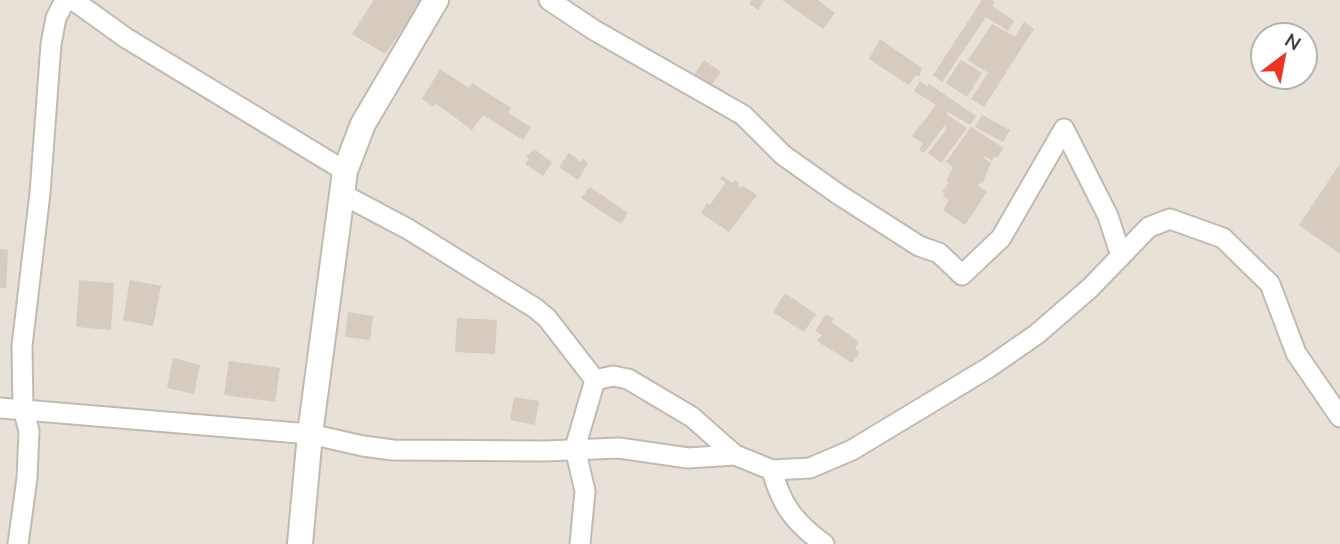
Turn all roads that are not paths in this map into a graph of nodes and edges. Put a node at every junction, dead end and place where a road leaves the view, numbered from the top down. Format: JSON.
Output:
{"nodes":[{"id":1,"x":65,"y":0,"type":"edge"},
{"id":2,"x":73,"y":0,"type":"edge"},
{"id":3,"x":436,"y":0,"type":"edge"},
{"id":4,"x":549,"y":0,"type":"edge"},
{"id":5,"x":343,"y":183,"type":"junction"},
{"id":6,"x":1121,"y":256,"type":"junction"},
{"id":7,"x":595,"y":380,"type":"junction"},
{"id":8,"x":0,"y":408,"type":"edge"},
{"id":9,"x":23,"y":408,"type":"junction"},
{"id":10,"x":1340,"y":417,"type":"edge"},
{"id":11,"x":310,"y":434,"type":"junction"},
{"id":12,"x":575,"y":448,"type":"junction"},
{"id":13,"x":735,"y":455,"type":"junction"},
{"id":14,"x":772,"y":470,"type":"junction"},
{"id":15,"x":18,"y":544,"type":"edge"},
{"id":16,"x":300,"y":544,"type":"edge"},
{"id":17,"x":580,"y":544,"type":"edge"},
{"id":18,"x":824,"y":544,"type":"edge"}],
"edges":[{"from":1,"to":9,"type":"street"},
{"from":2,"to":5,"type":"street"},
{"from":3,"to":5,"type":"street"},
{"from":4,"to":6,"type":"street"},
{"from":5,"to":7,"type":"street"},
{"from":5,"to":11,"type":"street"},
{"from":6,"to":10,"type":"street"},
{"from":6,"to":14,"type":"street"},
{"from":7,"to":12,"type":"street"},
{"from":7,"to":13,"type":"street"},
{"from":8,"to":9,"type":"street"},
{"from":9,"to":11,"type":"street"},
{"from":9,"to":15,"type":"street"},
{"from":11,"to":12,"type":"street"},
{"from":11,"to":16,"type":"street"},
{"from":12,"to":13,"type":"street"},
{"from":12,"to":17,"type":"street"},
{"from":13,"to":14,"type":"street"},
{"from":14,"to":18,"type":"street"}]}
